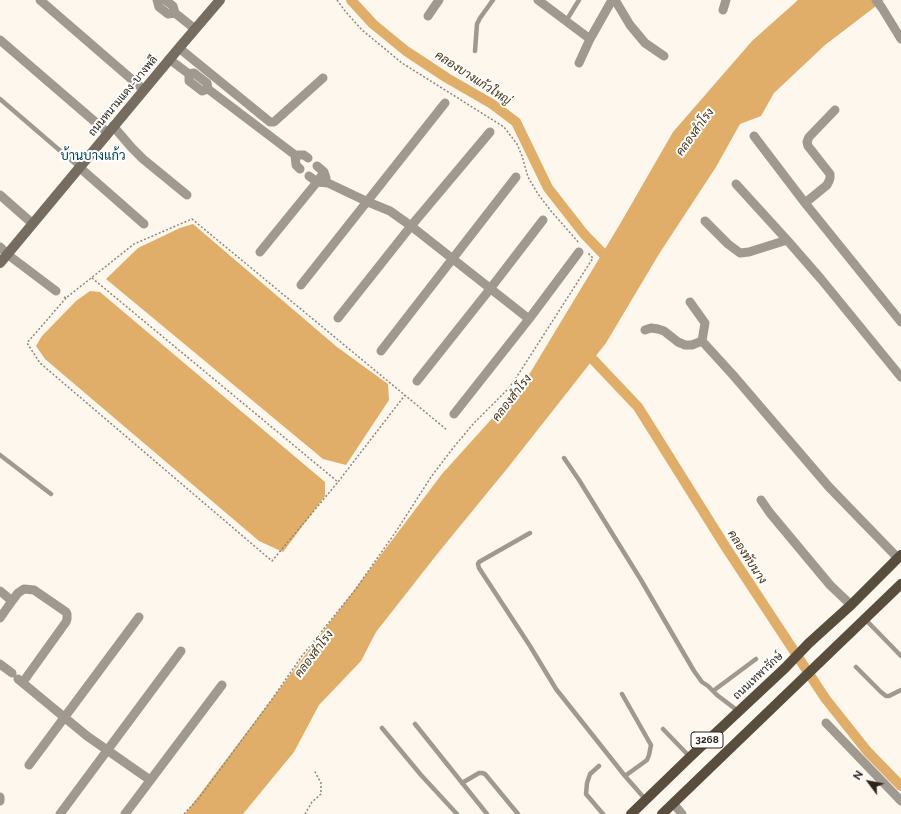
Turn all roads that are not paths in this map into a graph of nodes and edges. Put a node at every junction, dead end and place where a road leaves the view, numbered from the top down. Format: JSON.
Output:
{"nodes":[{"id":1,"x":40,"y":0,"type":"edge"},
{"id":2,"x":157,"y":0,"type":"edge"},
{"id":3,"x":165,"y":0,"type":"edge"},
{"id":4,"x":220,"y":0,"type":"edge"},
{"id":5,"x":439,"y":0,"type":"edge"},
{"id":6,"x":493,"y":0,"type":"edge"},
{"id":7,"x":538,"y":0,"type":"edge"},
{"id":8,"x":579,"y":0,"type":"edge"},
{"id":9,"x":612,"y":0,"type":"edge"},
{"id":10,"x":615,"y":0,"type":"edge"},
{"id":11,"x":726,"y":0,"type":"edge"},
{"id":12,"x":876,"y":0,"type":"edge"},
{"id":13,"x":723,"y":10,"type":"dead end"},
{"id":14,"x":176,"y":13,"type":"junction"},
{"id":15,"x":428,"y":16,"type":"dead end"},
{"id":16,"x":566,"y":21,"type":"junction"},
{"id":17,"x":195,"y":29,"type":"junction"},
{"id":18,"x":590,"y":39,"type":"junction"},
{"id":19,"x":901,"y":39,"type":"edge"},
{"id":20,"x":0,"y":40,"type":"edge"},
{"id":21,"x":179,"y":48,"type":"junction"},
{"id":22,"x":475,"y":51,"type":"dead end"},
{"id":23,"x":664,"y":56,"type":"dead end"},
{"id":24,"x":169,"y":59,"type":"junction"},
{"id":25,"x":579,"y":63,"type":"dead end"},
{"id":26,"x":323,"y":78,"type":"dead end"},
{"id":27,"x":144,"y":90,"type":"junction"},
{"id":28,"x":0,"y":100,"type":"edge"},
{"id":29,"x":445,"y":103,"type":"dead end"},
{"id":30,"x":835,"y":110,"type":"dead end"},
{"id":31,"x":111,"y":129,"type":"junction"},
{"id":32,"x":490,"y":132,"type":"dead end"},
{"id":33,"x":754,"y":136,"type":"dead end"},
{"id":34,"x":295,"y":155,"type":"junction"},
{"id":35,"x":308,"y":158,"type":"dead end"},
{"id":36,"x":317,"y":166,"type":"dead end"},
{"id":37,"x":79,"y":167,"type":"junction"},
{"id":38,"x":300,"y":169,"type":"dead end"},
{"id":39,"x":324,"y":172,"type":"junction"},
{"id":40,"x":309,"y":176,"type":"dead end"},
{"id":41,"x":516,"y":177,"type":"dead end"},
{"id":42,"x":317,"y":182,"type":"junction"},
{"id":43,"x":328,"y":183,"type":"junction"},
{"id":44,"x":736,"y":184,"type":"dead end"},
{"id":45,"x":0,"y":195,"type":"edge"},
{"id":46,"x":187,"y":195,"type":"dead end"},
{"id":47,"x":368,"y":202,"type":"junction"},
{"id":48,"x":805,"y":203,"type":"junction"},
{"id":49,"x":542,"y":220,"type":"dead end"},
{"id":50,"x":705,"y":221,"type":"dead end"},
{"id":51,"x":33,"y":224,"type":"junction"},
{"id":52,"x":144,"y":224,"type":"dead end"},
{"id":53,"x":411,"y":226,"type":"junction"},
{"id":54,"x":787,"y":240,"type":"junction"},
{"id":55,"x":4,"y":251,"type":"edge"},
{"id":56,"x":260,"y":252,"type":"dead end"},
{"id":57,"x":579,"y":252,"type":"dead end"},
{"id":58,"x":453,"y":258,"type":"junction"},
{"id":59,"x":0,"y":263,"type":"edge"},
{"id":60,"x":301,"y":285,"type":"dead end"},
{"id":61,"x":490,"y":289,"type":"junction"},
{"id":62,"x":56,"y":290,"type":"road end"},
{"id":63,"x":690,"y":302,"type":"dead end"},
{"id":64,"x":338,"y":318,"type":"dead end"},
{"id":65,"x":529,"y":318,"type":"junction"},
{"id":66,"x":901,"y":322,"type":"edge"},
{"id":67,"x":645,"y":330,"type":"dead end"},
{"id":68,"x":702,"y":341,"type":"junction"},
{"id":69,"x":381,"y":351,"type":"dead end"},
{"id":70,"x":901,"y":377,"type":"edge"},
{"id":71,"x":416,"y":381,"type":"dead end"},
{"id":72,"x":454,"y":414,"type":"dead end"},
{"id":73,"x":0,"y":455,"type":"edge"},
{"id":74,"x":564,"y":458,"type":"dead end"},
{"id":75,"x":51,"y":494,"type":"dead end"},
{"id":76,"x":761,"y":500,"type":"dead end"},
{"id":77,"x":530,"y":533,"type":"dead end"},
{"id":78,"x":899,"y":556,"type":"edge"},
{"id":79,"x":900,"y":587,"type":"edge"},
{"id":80,"x":0,"y":591,"type":"edge"},
{"id":81,"x":12,"y":601,"type":"junction"},
{"id":82,"x":851,"y":605,"type":"junction"},
{"id":83,"x":139,"y":617,"type":"dead end"},
{"id":84,"x":0,"y":618,"type":"edge"},
{"id":85,"x":865,"y":619,"type":"junction"},
{"id":86,"x":181,"y":651,"type":"dead end"},
{"id":87,"x":901,"y":656,"type":"edge"},
{"id":88,"x":756,"y":659,"type":"dead end"},
{"id":89,"x":0,"y":664,"type":"edge"},
{"id":90,"x":856,"y":667,"type":"dead end"},
{"id":91,"x":18,"y":678,"type":"junction"},
{"id":92,"x":222,"y":685,"type":"dead end"},
{"id":93,"x":901,"y":690,"type":"edge"},
{"id":94,"x":713,"y":691,"type":"junction"},
{"id":95,"x":622,"y":694,"type":"dead end"},
{"id":96,"x":738,"y":711,"type":"junction"},
{"id":97,"x":64,"y":716,"type":"junction"},
{"id":98,"x":415,"y":724,"type":"dead end"},
{"id":99,"x":826,"y":724,"type":"dead end"},
{"id":100,"x":382,"y":728,"type":"dead end"},
{"id":101,"x":663,"y":729,"type":"dead end"},
{"id":102,"x":107,"y":750,"type":"junction"},
{"id":103,"x":690,"y":757,"type":"junction"},
{"id":104,"x":29,"y":765,"type":"dead end"},
{"id":105,"x":599,"y":766,"type":"dead end"},
{"id":106,"x":625,"y":776,"type":"junction"},
{"id":107,"x":150,"y":780,"type":"junction"},
{"id":108,"x":462,"y":783,"type":"junction"},
{"id":109,"x":0,"y":797,"type":"edge"},
{"id":110,"x":646,"y":800,"type":"junction"},
{"id":111,"x":0,"y":801,"type":"edge"},
{"id":112,"x":901,"y":801,"type":"edge"},
{"id":113,"x":673,"y":803,"type":"junction"},
{"id":114,"x":60,"y":814,"type":"edge"},
{"id":115,"x":126,"y":814,"type":"edge"},
{"id":116,"x":457,"y":814,"type":"edge"},
{"id":117,"x":486,"y":814,"type":"edge"},
{"id":118,"x":518,"y":814,"type":"edge"},
{"id":119,"x":603,"y":814,"type":"edge"},
{"id":120,"x":631,"y":814,"type":"edge"},
{"id":121,"x":662,"y":814,"type":"edge"},
{"id":122,"x":682,"y":814,"type":"edge"}],
"edges":[{"from":1,"to":27,"type":"street"},
{"from":2,"to":14,"type":"street"},
{"from":3,"to":14,"type":"street"},
{"from":4,"to":17,"type":"main road","name":"ถนนหนามแดง-บางพลี"},
{"from":5,"to":15,"type":"street"},
{"from":6,"to":22,"type":"lane"},
{"from":7,"to":16,"type":"street"},
{"from":8,"to":16,"type":"lane"},
{"from":9,"to":18,"type":"street"},
{"from":10,"to":23,"type":"street"},
{"from":11,"to":13,"type":"street"},
{"from":12,"to":19,"type":"street"},
{"from":14,"to":17,"type":"street"},
{"from":16,"to":18,"type":"street"},
{"from":17,"to":21,"type":"main road","name":"ถนนหนามแดง-บางพลี"},
{"from":18,"to":25,"type":"street"},
{"from":20,"to":31,"type":"street"},
{"from":21,"to":24,"type":"main road","name":"ถนนหนามแดง-บางพลี"},
{"from":21,"to":26,"type":"street"},
{"from":24,"to":27,"type":"main road","name":"ถนนหนามแดง-บางพลี"},
{"from":24,"to":34,"type":"street"},
{"from":27,"to":31,"type":"main road","name":"ถนนหนามแดง-บางพลี"},
{"from":28,"to":37,"type":"lane"},
{"from":29,"to":47,"type":"street"},
{"from":30,"to":48,"type":"street"},
{"from":31,"to":37,"type":"main road","name":"ถนนหนามแดง-บางพลี"},
{"from":31,"to":46,"type":"street"},
{"from":32,"to":53,"type":"street"},
{"from":33,"to":48,"type":"street"},
{"from":34,"to":35,"type":"street"},
{"from":34,"to":38,"type":"street"},
{"from":36,"to":39,"type":"street"},
{"from":37,"to":51,"type":"main road","name":"ถนนหนามแดง-บางพลี"},
{"from":37,"to":52,"type":"street"},
{"from":39,"to":42,"type":"street"},
{"from":39,"to":43,"type":"street"},
{"from":40,"to":42,"type":"street"},
{"from":41,"to":58,"type":"street"},
{"from":42,"to":43,"type":"street"},
{"from":42,"to":56,"type":"street"},
{"from":43,"to":47,"type":"street"},
{"from":44,"to":54,"type":"street"},
{"from":45,"to":51,"type":"street"},
{"from":47,"to":53,"type":"street"},
{"from":47,"to":60,"type":"street"},
{"from":48,"to":66,"type":"street"},
{"from":49,"to":61,"type":"street"},
{"from":50,"to":54,"type":"street"},
{"from":51,"to":55,"type":"main road","name":"ถนนหนามแดง-บางพลี"},
{"from":53,"to":58,"type":"street"},
{"from":53,"to":64,"type":"street"},
{"from":54,"to":70,"type":"street"},
{"from":55,"to":59,"type":"main road","name":"ถนนหนามแดง-บางพลี"},
{"from":55,"to":62,"type":"street"},
{"from":57,"to":65,"type":"street"},
{"from":58,"to":61,"type":"street"},
{"from":58,"to":69,"type":"street"},
{"from":61,"to":65,"type":"street"},
{"from":61,"to":71,"type":"street"},
{"from":63,"to":68,"type":"street"},
{"from":65,"to":72,"type":"street"},
{"from":67,"to":68,"type":"street"},
{"from":68,"to":78,"type":"street"},
{"from":73,"to":75,"type":"lane"},
{"from":74,"to":94,"type":"lane"},
{"from":76,"to":82,"type":"street"},
{"from":77,"to":106,"type":"lane"},
{"from":78,"to":82,"type":"main road","name":"ถนนเทพารักษ์","number":"3268"},
{"from":79,"to":85,"type":"main road","number":"3268"},
{"from":80,"to":81,"type":"street"},
{"from":81,"to":84,"type":"street"},
{"from":81,"to":91,"type":"street"},
{"from":82,"to":96,"type":"main road","name":"ถนนเทพารักษ์","number":"3268"},
{"from":83,"to":97,"type":"street"},
{"from":85,"to":87,"type":"lane"},
{"from":85,"to":113,"type":"main road","number":"3268"},
{"from":86,"to":102,"type":"street"},
{"from":88,"to":94,"type":"lane"},
{"from":89,"to":91,"type":"street"},
{"from":90,"to":93,"type":"lane"},
{"from":91,"to":97,"type":"street"},
{"from":92,"to":107,"type":"street"},
{"from":94,"to":96,"type":"lane"},
{"from":95,"to":106,"type":"lane"},
{"from":96,"to":103,"type":"main road","name":"ถนนเทพารักษ์","number":"3268"},
{"from":97,"to":102,"type":"street"},
{"from":97,"to":104,"type":"street"},
{"from":98,"to":108,"type":"lane"},
{"from":99,"to":112,"type":"street"},
{"from":100,"to":116,"type":"lane"},
{"from":101,"to":103,"type":"lane"},
{"from":102,"to":107,"type":"street"},
{"from":102,"to":114,"type":"street"},
{"from":103,"to":110,"type":"main road","name":"ถนนเทพารักษ์","number":"3268"},
{"from":105,"to":119,"type":"lane"},
{"from":106,"to":110,"type":"lane"},
{"from":107,"to":115,"type":"street"},
{"from":108,"to":117,"type":"lane"},
{"from":108,"to":118,"type":"lane"},
{"from":109,"to":111,"type":"street"},
{"from":110,"to":120,"type":"main road","name":"ถนนเทพารักษ์","number":"3268"},
{"from":113,"to":121,"type":"main road","number":"3268"},
{"from":113,"to":122,"type":"street"}]}
